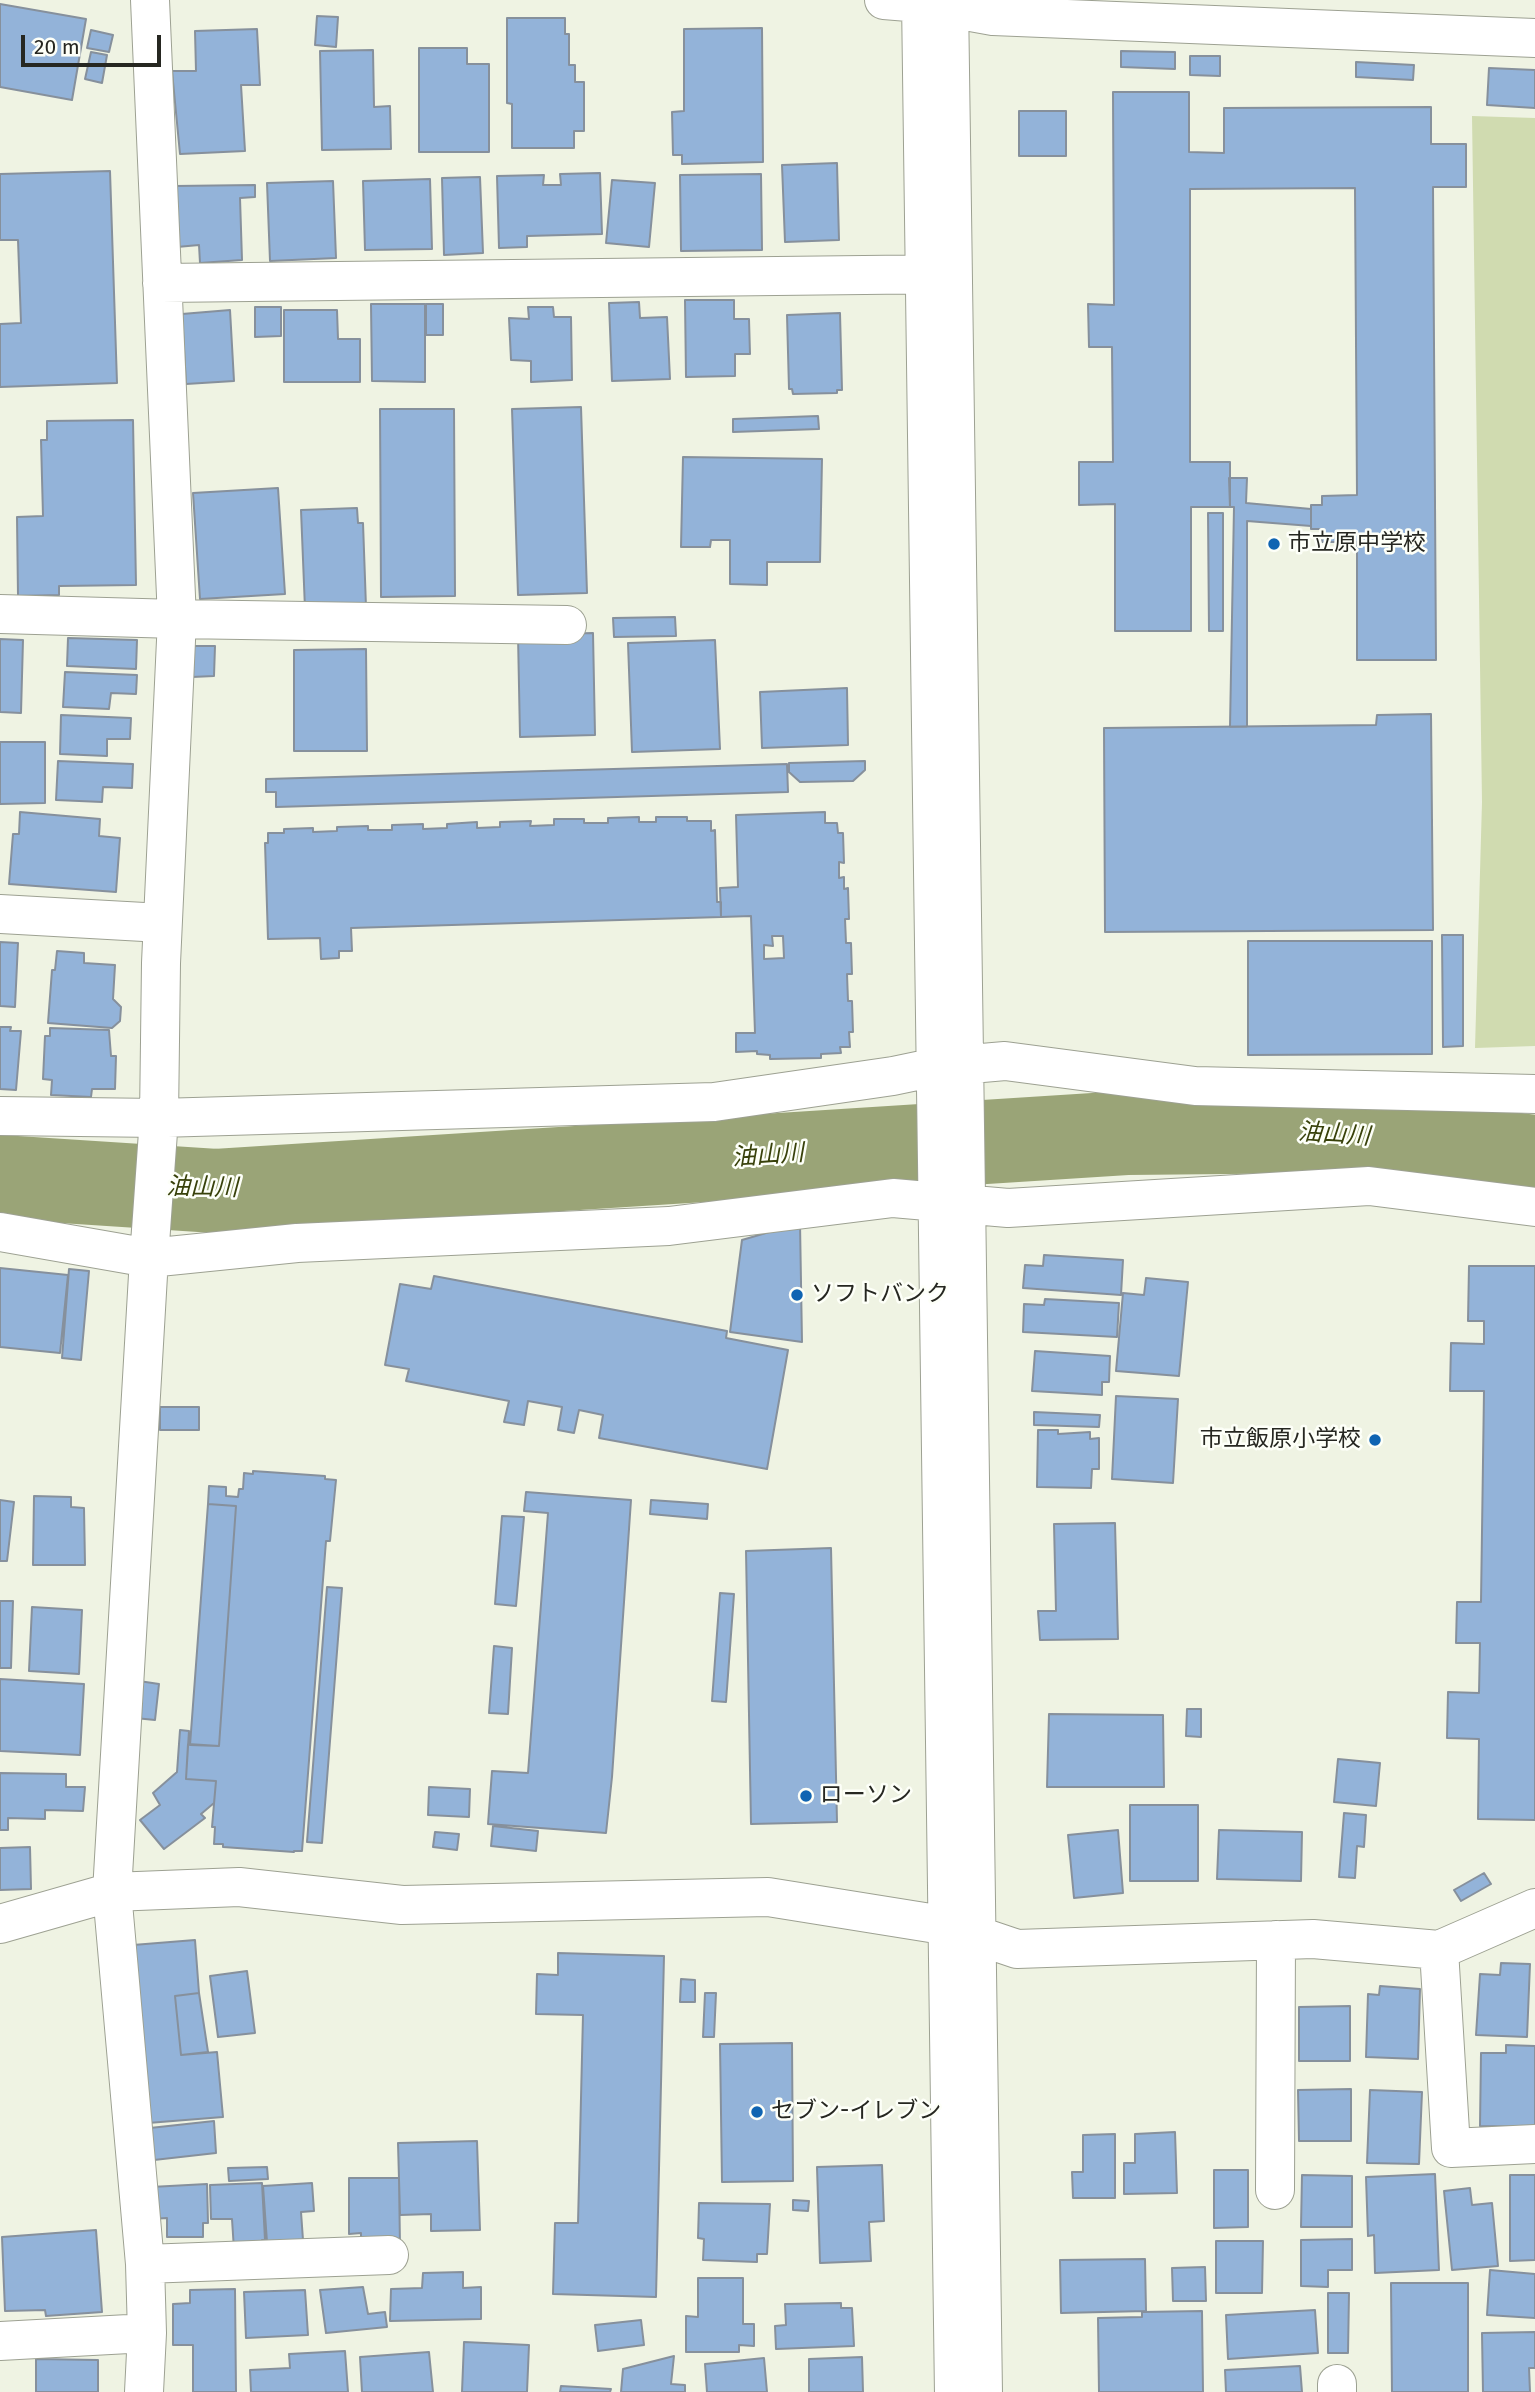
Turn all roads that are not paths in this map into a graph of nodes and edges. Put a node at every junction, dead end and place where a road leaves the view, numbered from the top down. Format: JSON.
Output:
{"nodes":[{"id":1,"x":150,"y":0,"type":"edge"},
{"id":2,"x":884,"y":0,"type":"edge"},
{"id":3,"x":935,"y":3,"type":"edge"},
{"id":4,"x":1333,"y":15,"type":"edge"},
{"id":5,"x":1535,"y":38,"type":"edge"},
{"id":6,"x":940,"y":274,"type":"junction"},
{"id":7,"x":162,"y":283,"type":"junction"},
{"id":8,"x":0,"y":614,"type":"edge"},
{"id":9,"x":177,"y":619,"type":"junction"},
{"id":10,"x":567,"y":625,"type":"dead end"},
{"id":11,"x":0,"y":914,"type":"edge"},
{"id":12,"x":162,"y":923,"type":"junction"},
{"id":13,"x":951,"y":1078,"type":"junction"},
{"id":14,"x":1535,"y":1094,"type":"edge"},
{"id":15,"x":0,"y":1116,"type":"edge"},
{"id":16,"x":159,"y":1118,"type":"junction"},
{"id":17,"x":952,"y":1191,"type":"junction"},
{"id":18,"x":1535,"y":1207,"type":"edge"},
{"id":19,"x":0,"y":1232,"type":"edge"},
{"id":20,"x":149,"y":1258,"type":"junction"},
{"id":21,"x":112,"y":1892,"type":"junction"},
{"id":22,"x":1535,"y":1908,"type":"edge"},
{"id":23,"x":0,"y":1924,"type":"edge"},
{"id":24,"x":963,"y":1931,"type":"junction"},
{"id":25,"x":1276,"y":1940,"type":"junction"},
{"id":26,"x":1439,"y":1950,"type":"junction"},
{"id":27,"x":1535,"y":2144,"type":"edge"},
{"id":28,"x":1275,"y":2190,"type":"dead end"},
{"id":29,"x":389,"y":2255,"type":"dead end"},
{"id":30,"x":145,"y":2264,"type":"junction"},
{"id":31,"x":147,"y":2333,"type":"junction"},
{"id":32,"x":0,"y":2341,"type":"edge"},
{"id":33,"x":144,"y":2392,"type":"edge"},
{"id":34,"x":954,"y":2392,"type":"edge"},
{"id":35,"x":983,"y":2392,"type":"edge"}],
"edges":[{"from":1,"to":7,"type":"street"},
{"from":2,"to":3,"type":"street"},
{"from":3,"to":4,"type":"street"},
{"from":3,"to":6,"type":"street"},
{"from":4,"to":5,"type":"street"},
{"from":6,"to":7,"type":"street"},
{"from":6,"to":13,"type":"street"},
{"from":7,"to":9,"type":"street"},
{"from":8,"to":9,"type":"street"},
{"from":9,"to":10,"type":"street"},
{"from":9,"to":12,"type":"street"},
{"from":11,"to":12,"type":"street"},
{"from":12,"to":16,"type":"street"},
{"from":13,"to":14,"type":"street"},
{"from":13,"to":16,"type":"street"},
{"from":13,"to":17,"type":"street"},
{"from":15,"to":16,"type":"street"},
{"from":16,"to":20,"type":"street"},
{"from":17,"to":18,"type":"street"},
{"from":17,"to":20,"type":"street"},
{"from":17,"to":24,"type":"street"},
{"from":19,"to":20,"type":"street"},
{"from":20,"to":21,"type":"street"},
{"from":21,"to":23,"type":"street"},
{"from":21,"to":24,"type":"street"},
{"from":21,"to":30,"type":"street"},
{"from":22,"to":26,"type":"street"},
{"from":24,"to":25,"type":"street"},
{"from":24,"to":34,"type":"street"},
{"from":24,"to":35,"type":"street"},
{"from":25,"to":26,"type":"street"},
{"from":25,"to":28,"type":"street"},
{"from":26,"to":27,"type":"street"},
{"from":29,"to":30,"type":"street"},
{"from":30,"to":31,"type":"street"},
{"from":31,"to":32,"type":"street"},
{"from":31,"to":33,"type":"street"}]}
